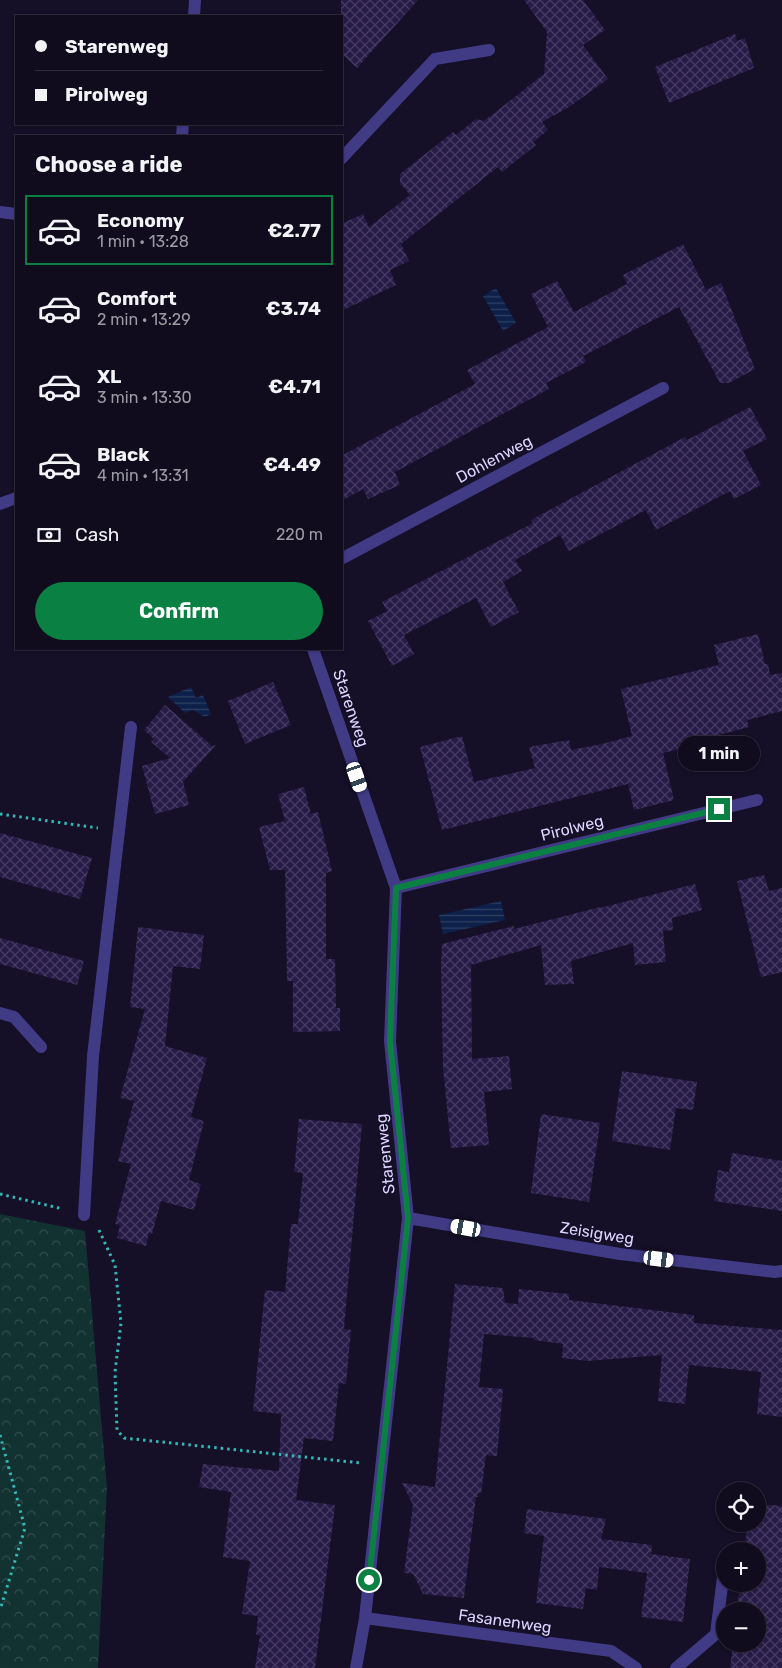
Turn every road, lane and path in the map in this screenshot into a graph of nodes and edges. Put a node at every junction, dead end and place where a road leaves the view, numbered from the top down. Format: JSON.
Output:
{"nodes":[{"id":1,"x":195,"y":0,"type":"edge"},
{"id":2,"x":194,"y":15,"type":"edge"},
{"id":3,"x":489,"y":50,"type":"dead end"},
{"id":4,"x":343,"y":157,"type":"edge"},
{"id":5,"x":0,"y":212,"type":"edge"},
{"id":6,"x":15,"y":214,"type":"edge"},
{"id":7,"x":663,"y":388,"type":"dead end"},
{"id":8,"x":15,"y":498,"type":"edge"},
{"id":9,"x":0,"y":504,"type":"edge"},
{"id":10,"x":343,"y":558,"type":"edge"},
{"id":11,"x":313,"y":650,"type":"edge"},
{"id":12,"x":131,"y":727,"type":"dead end"},
{"id":13,"x":757,"y":800,"type":"dead end"},
{"id":14,"x":0,"y":814,"type":"edge"},
{"id":15,"x":120,"y":830,"type":"junction"},
{"id":16,"x":396,"y":888,"type":"junction"},
{"id":17,"x":0,"y":1013,"type":"edge"},
{"id":18,"x":41,"y":1047,"type":"dead end"},
{"id":19,"x":0,"y":1194,"type":"edge"},
{"id":20,"x":84,"y":1215,"type":"junction"},
{"id":21,"x":408,"y":1218,"type":"junction"},
{"id":22,"x":782,"y":1271,"type":"edge"},
{"id":23,"x":0,"y":1435,"type":"edge"},
{"id":24,"x":346,"y":1462,"type":"dead end"},
{"id":25,"x":721,"y":1592,"type":"edge"},
{"id":26,"x":0,"y":1610,"type":"edge"},
{"id":27,"x":365,"y":1618,"type":"junction"},
{"id":28,"x":356,"y":1668,"type":"edge"},
{"id":29,"x":636,"y":1668,"type":"edge"},
{"id":30,"x":676,"y":1668,"type":"edge"}],
"edges":[{"from":1,"to":2,"type":"street"},
{"from":3,"to":4,"type":"street"},
{"from":5,"to":6,"type":"street"},
{"from":7,"to":10,"type":"street","name":"Dohlenweg"},
{"from":8,"to":9,"type":"street"},
{"from":11,"to":16,"type":"street","name":"Starenweg"},
{"from":12,"to":15,"type":"street"},
{"from":13,"to":16,"type":"street","name":"Pirolweg"},
{"from":14,"to":15,"type":"path"},
{"from":15,"to":20,"type":"street"},
{"from":16,"to":21,"type":"street","name":"Starenweg"},
{"from":17,"to":18,"type":"street"},
{"from":19,"to":20,"type":"path"},
{"from":20,"to":24,"type":"path"},
{"from":21,"to":22,"type":"street","name":"Zeisigweg"},
{"from":21,"to":27,"type":"street","name":"Starenweg"},
{"from":23,"to":26,"type":"path"},
{"from":25,"to":30,"type":"street"},
{"from":27,"to":28,"type":"street","name":"Starenweg"},
{"from":27,"to":29,"type":"street","name":"Fasanenweg"}]}
